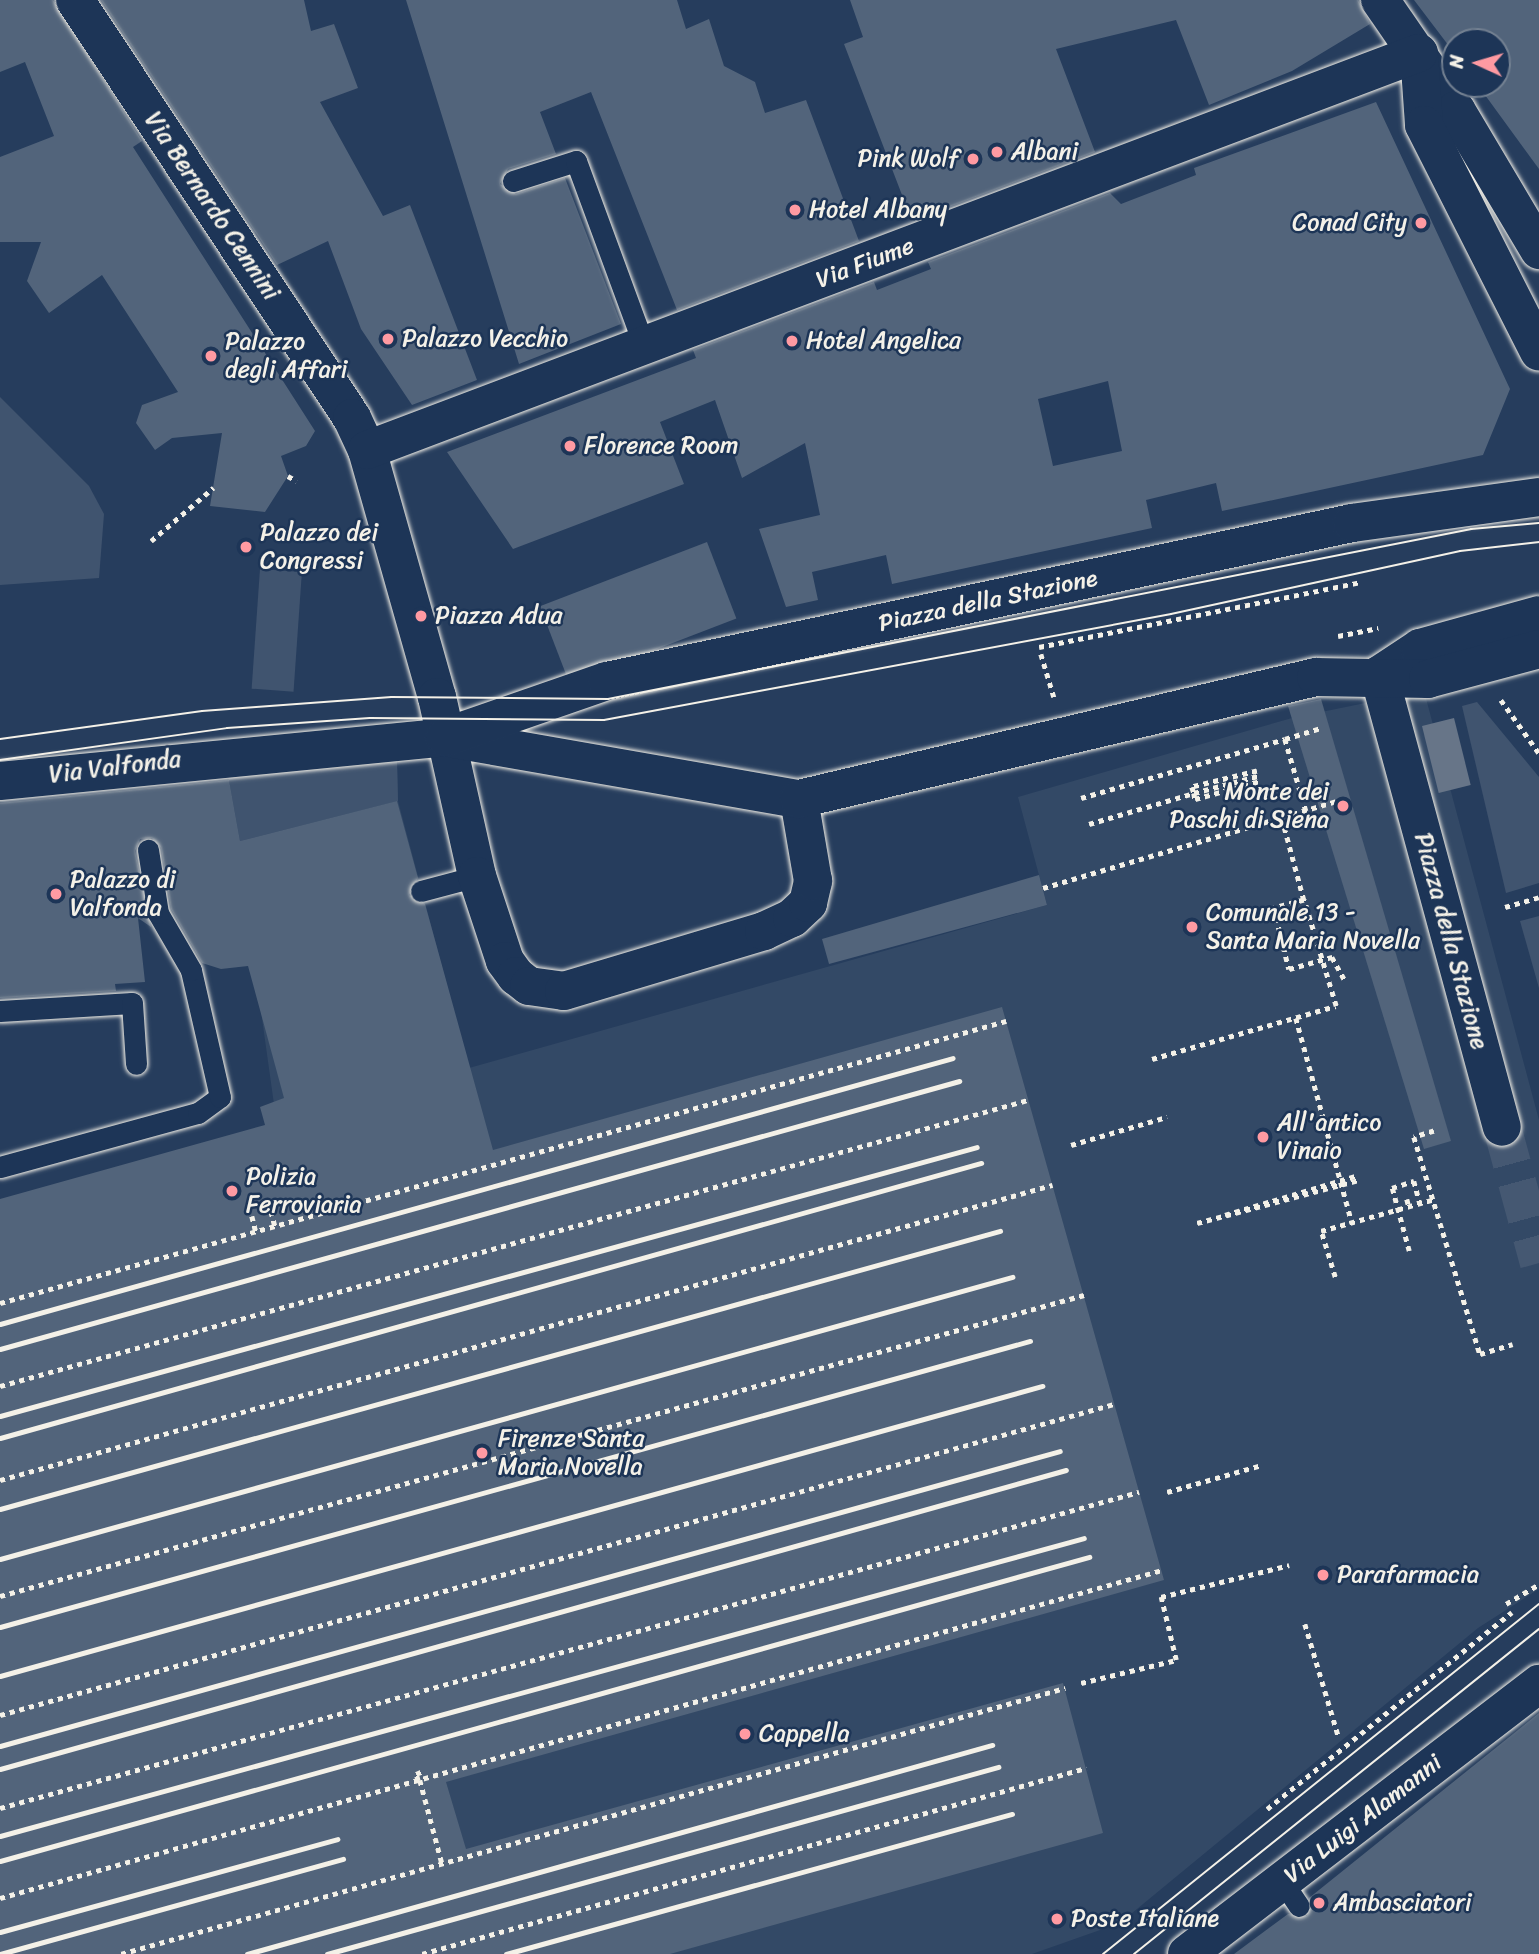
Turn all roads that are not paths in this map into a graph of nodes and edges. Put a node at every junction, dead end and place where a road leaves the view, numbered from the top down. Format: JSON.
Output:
{"nodes":[{"id":1,"x":75,"y":0,"type":"edge"},
{"id":2,"x":1384,"y":6,"type":"edge"},
{"id":3,"x":1419,"y":52,"type":"junction"},
{"id":4,"x":513,"y":181,"type":"dead end"},
{"id":5,"x":1539,"y":250,"type":"edge"},
{"id":6,"x":644,"y":346,"type":"junction"},
{"id":7,"x":1539,"y":352,"type":"edge"},
{"id":8,"x":368,"y":450,"type":"junction"},
{"id":9,"x":1539,"y":497,"type":"edge"},
{"id":10,"x":1539,"y":615,"type":"edge"},
{"id":11,"x":1539,"y":649,"type":"edge"},
{"id":12,"x":1379,"y":675,"type":"junction"},
{"id":13,"x":442,"y":721,"type":"junction"},
{"id":14,"x":230,"y":755,"type":"joint"},
{"id":15,"x":0,"y":781,"type":"edge"},
{"id":16,"x":799,"y":799,"type":"junction"},
{"id":17,"x":148,"y":850,"type":"dead end"},
{"id":18,"x":477,"y":876,"type":"junction"},
{"id":19,"x":421,"y":891,"type":"dead end"},
{"id":20,"x":0,"y":1011,"type":"edge"},
{"id":21,"x":136,"y":1064,"type":"dead end"},
{"id":22,"x":1502,"y":1127,"type":"tunnel mouth"},
{"id":23,"x":0,"y":1167,"type":"edge"},
{"id":24,"x":1539,"y":1684,"type":"edge"},
{"id":25,"x":1187,"y":1954,"type":"edge"}],
"edges":[{"from":1,"to":8,"type":"street","name":"Via Bernardo Cennini"},
{"from":2,"to":3,"type":"street"},
{"from":3,"to":5,"type":"street"},
{"from":3,"to":6,"type":"street","name":"Via Fiume"},
{"from":3,"to":7,"type":"street"},
{"from":4,"to":6,"type":"lane"},
{"from":6,"to":8,"type":"street","name":"Via Fiume"},
{"from":8,"to":13,"type":"street"},
{"from":9,"to":13,"type":"street","name":"Piazza della Stazione"},
{"from":10,"to":12,"type":"street","name":"Piazza della Stazione"},
{"from":11,"to":12,"type":"street","name":"Piazza della Stazione"},
{"from":12,"to":16,"type":"street","name":"Piazza della Stazione"},
{"from":12,"to":22,"type":"street","name":"Piazza della Stazione"},
{"from":13,"to":14,"type":"street","name":"Piazza della Stazione"},
{"from":13,"to":16,"type":"street","name":"Piazza della Stazione"},
{"from":13,"to":18,"type":"street"},
{"from":14,"to":15,"type":"street","name":"Via Valfonda"},
{"from":16,"to":18,"type":"street"},
{"from":17,"to":23,"type":"lane"},
{"from":18,"to":19,"type":"lane"},
{"from":20,"to":21,"type":"lane"},
{"from":24,"to":25,"type":"street","name":"Via Luigi Alamanni"}]}
